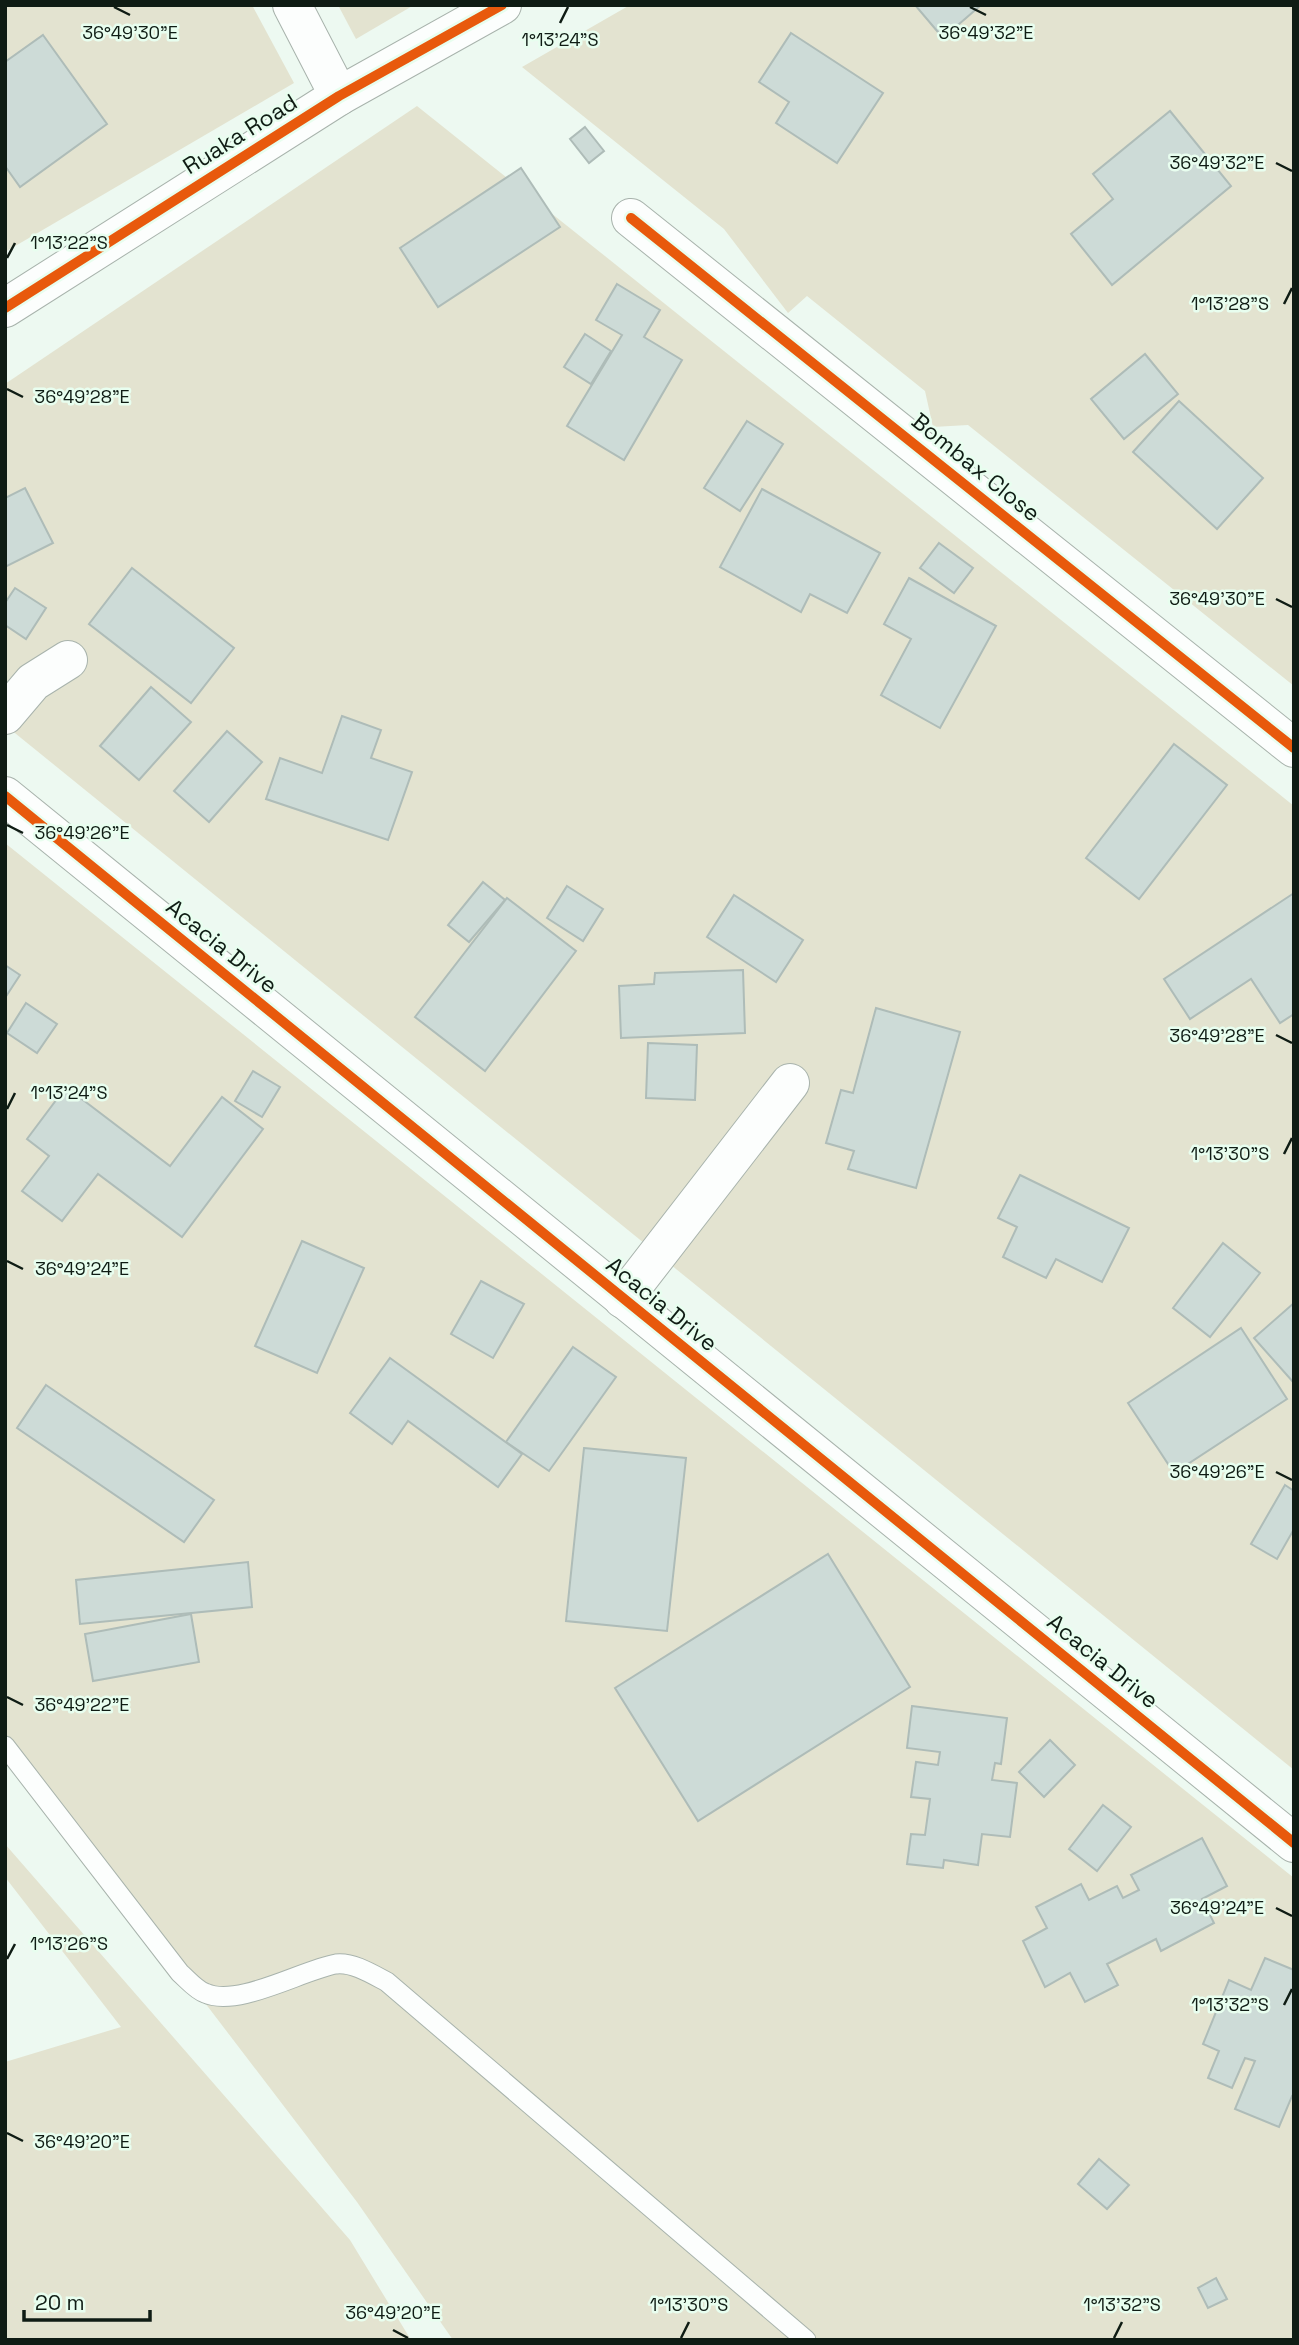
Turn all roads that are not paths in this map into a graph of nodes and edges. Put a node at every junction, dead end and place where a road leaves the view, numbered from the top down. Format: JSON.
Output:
{"nodes":[{"id":1,"x":292,"y":5,"type":"edge"},
{"id":2,"x":502,"y":5,"type":"edge"},
{"id":3,"x":340,"y":96,"type":"junction"},
{"id":4,"x":631,"y":218,"type":"dead end"},
{"id":5,"x":5,"y":308,"type":"edge"},
{"id":6,"x":68,"y":660,"type":"dead end"},
{"id":7,"x":5,"y":715,"type":"edge"},
{"id":8,"x":1294,"y":748,"type":"edge"},
{"id":9,"x":5,"y":796,"type":"edge"},
{"id":10,"x":790,"y":1083,"type":"dead end"},
{"id":11,"x":623,"y":1299,"type":"junction"},
{"id":12,"x":5,"y":1746,"type":"edge"},
{"id":13,"x":1294,"y":1843,"type":"edge"},
{"id":14,"x":806,"y":2340,"type":"edge"}],
"edges":[{"from":1,"to":3,"type":"street"},
{"from":2,"to":3,"type":"street","name":"Ruaka Road"},
{"from":3,"to":5,"type":"street","name":"Ruaka Road"},
{"from":4,"to":8,"type":"street","name":"Bombax Close"},
{"from":6,"to":7,"type":"street"},
{"from":9,"to":11,"type":"street","name":"Acacia Drive"},
{"from":10,"to":11,"type":"street"},
{"from":11,"to":13,"type":"street","name":"Acacia Drive"},
{"from":12,"to":14,"type":"lane"}]}
